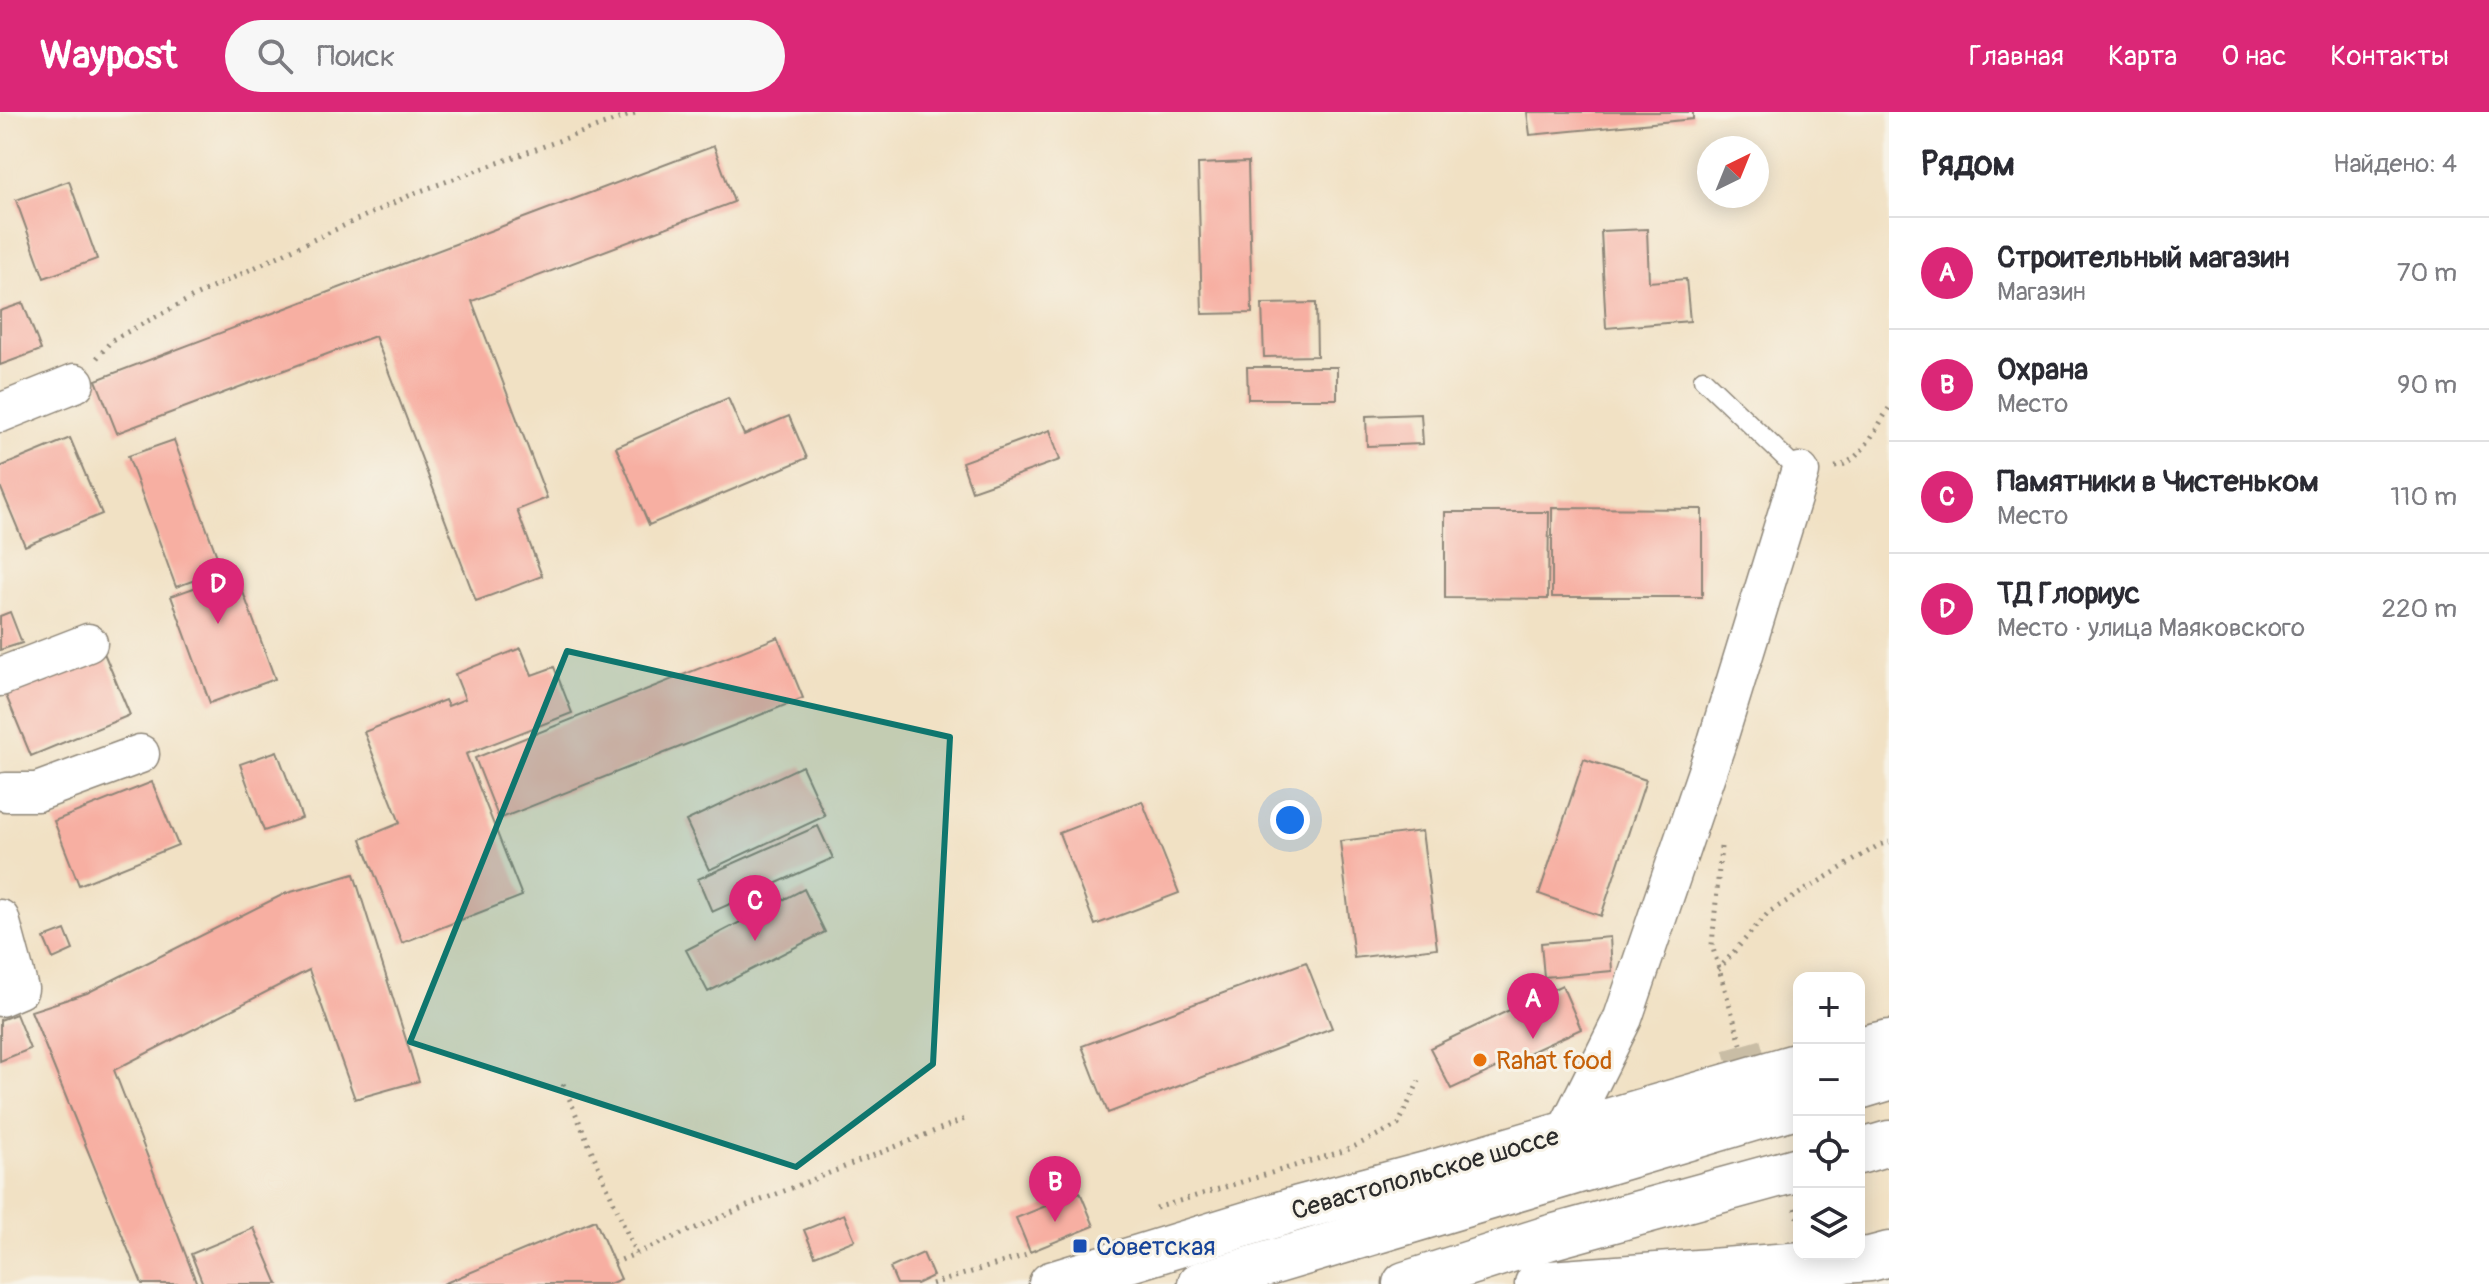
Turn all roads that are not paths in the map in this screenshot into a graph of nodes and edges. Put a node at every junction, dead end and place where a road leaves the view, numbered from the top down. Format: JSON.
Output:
{"nodes":[{"id":1,"x":1703,"y":379,"type":"dead end"},
{"id":2,"x":75,"y":383,"type":"road end"},
{"id":3,"x":0,"y":413,"type":"edge"},
{"id":4,"x":1800,"y":472,"type":"joint"},
{"id":5,"x":88,"y":643,"type":"dead end"},
{"id":6,"x":0,"y":677,"type":"edge"},
{"id":7,"x":140,"y":754,"type":"dead end"},
{"id":8,"x":2,"y":786,"type":"edge"},
{"id":9,"x":0,"y":919,"type":"edge"},
{"id":10,"x":0,"y":997,"type":"edge"},
{"id":11,"x":1889,"y":1042,"type":"edge"},
{"id":12,"x":1865,"y":1048,"type":"edge"},
{"id":13,"x":1793,"y":1067,"type":"edge"},
{"id":14,"x":1889,"y":1078,"type":"edge"},
{"id":15,"x":1591,"y":1082,"type":"junction"},
{"id":16,"x":1865,"y":1085,"type":"edge"},
{"id":17,"x":1793,"y":1107,"type":"edge"},
{"id":18,"x":1615,"y":1118,"type":"junction"},
{"id":19,"x":1566,"y":1132,"type":"junction"},
{"id":20,"x":1889,"y":1143,"type":"edge"},
{"id":21,"x":1865,"y":1150,"type":"edge"},
{"id":22,"x":1793,"y":1171,"type":"edge"},
{"id":23,"x":1889,"y":1254,"type":"edge"},
{"id":24,"x":1042,"y":1269,"type":"edge"},
{"id":25,"x":1651,"y":1280,"type":"edge"},
{"id":26,"x":1200,"y":1284,"type":"edge"},
{"id":27,"x":1405,"y":1284,"type":"edge"},
{"id":28,"x":1537,"y":1284,"type":"edge"}],
"edges":[{"from":1,"to":4,"type":"lane"},
{"from":2,"to":3,"type":"street"},
{"from":4,"to":15,"type":"street"},
{"from":5,"to":6,"type":"street"},
{"from":7,"to":8,"type":"street"},
{"from":9,"to":10,"type":"street"},
{"from":11,"to":12,"type":"main road"},
{"from":13,"to":18,"type":"main road","name":"Севастопольское шоссе"},
{"from":14,"to":16,"type":"main road"},
{"from":15,"to":18,"type":"street"},
{"from":15,"to":19,"type":"street"},
{"from":17,"to":26,"type":"main road"},
{"from":18,"to":19,"type":"main road","name":"Севастопольское шоссе"},
{"from":19,"to":24,"type":"main road","name":"Севастопольское шоссе"},
{"from":20,"to":21,"type":"main road"},
{"from":22,"to":27,"type":"main road"},
{"from":23,"to":25,"type":"main road"},
{"from":25,"to":28,"type":"main road"}]}
